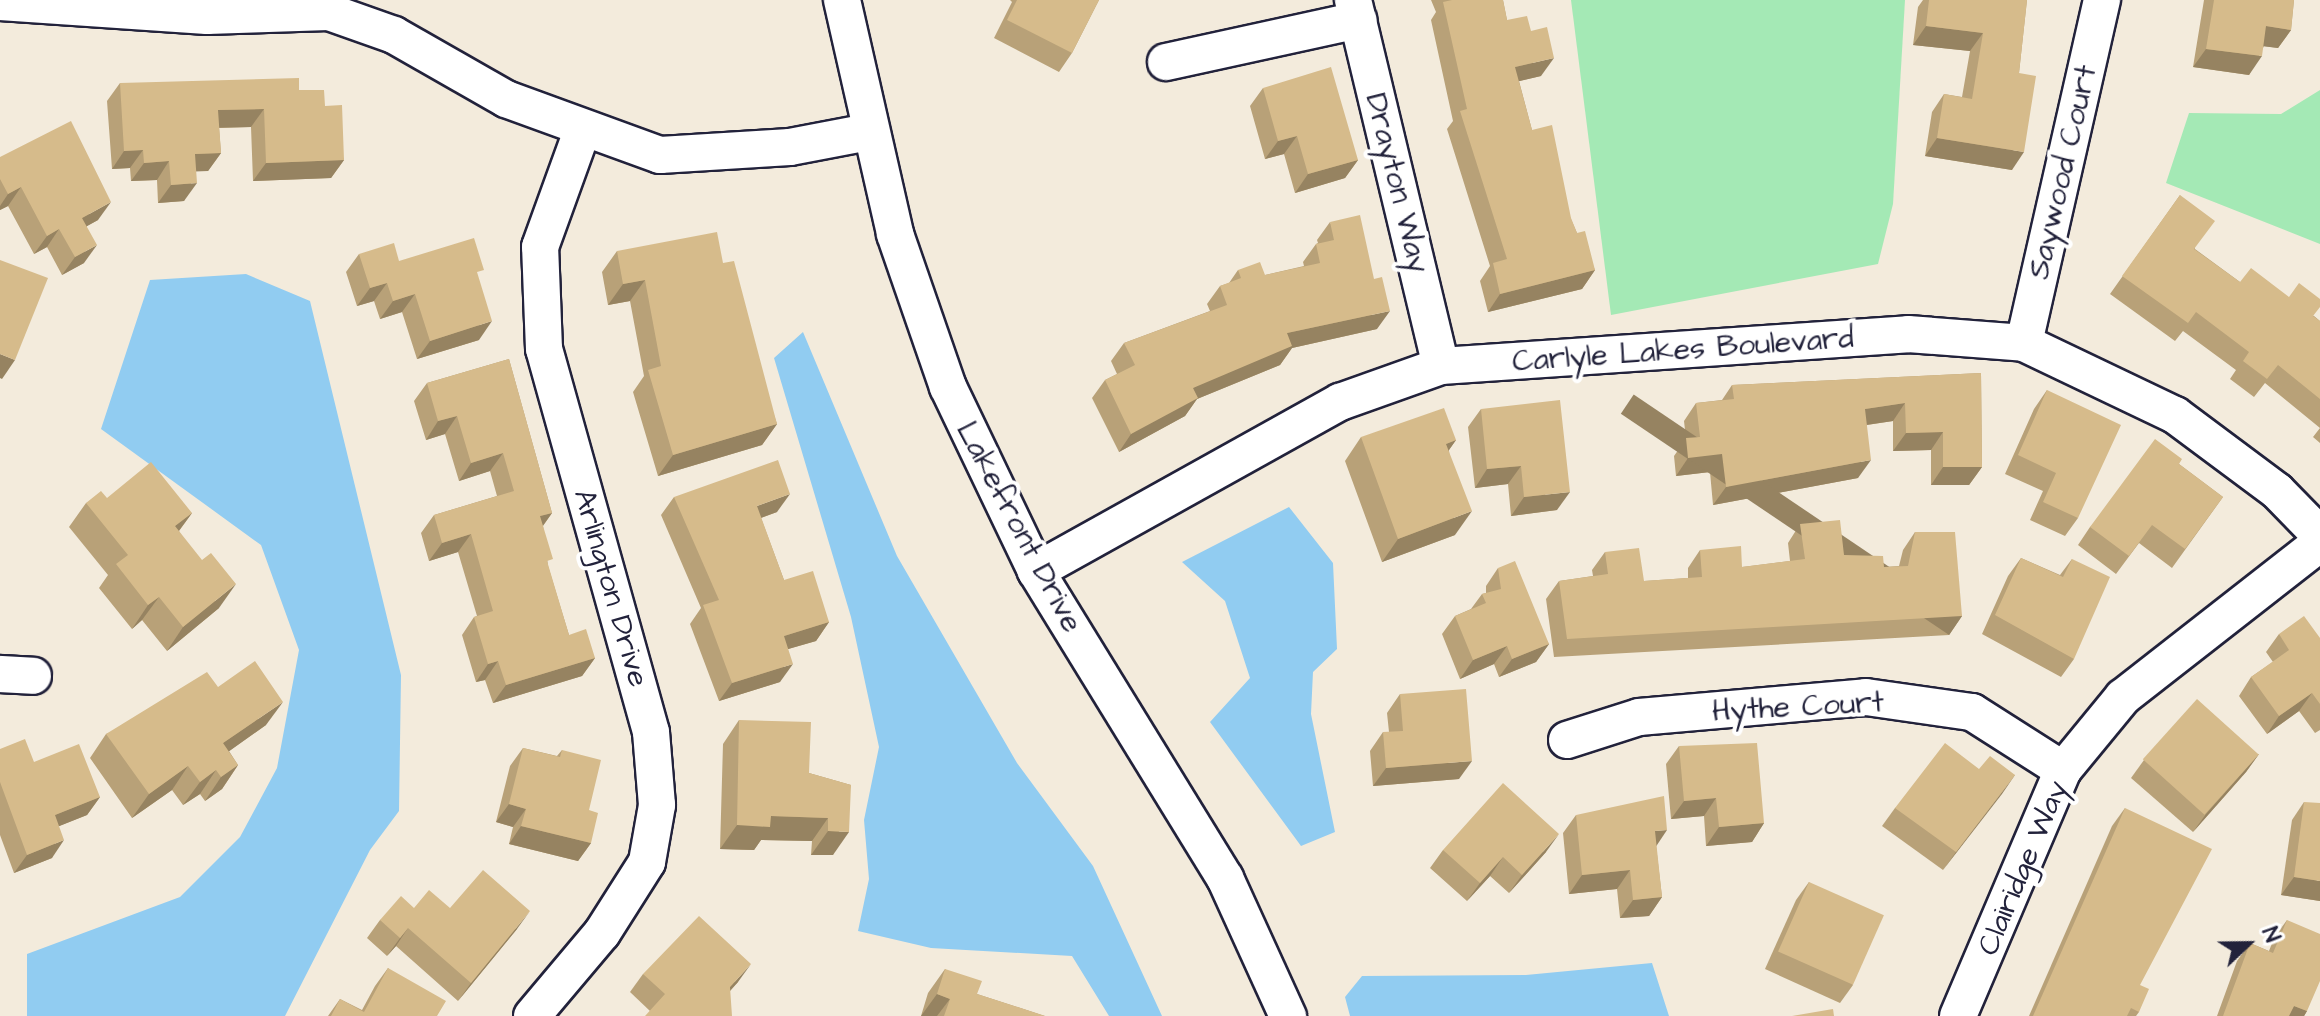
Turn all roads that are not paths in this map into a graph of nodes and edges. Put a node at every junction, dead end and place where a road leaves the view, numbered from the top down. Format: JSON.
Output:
{"nodes":[{"id":1,"x":842,"y":0,"type":"edge"},
{"id":2,"x":2102,"y":0,"type":"edge"},
{"id":3,"x":0,"y":2,"type":"edge"},
{"id":4,"x":1355,"y":10,"type":"edge"},
{"id":5,"x":1166,"y":62,"type":"dead end"},
{"id":6,"x":582,"y":131,"type":"junction"},
{"id":7,"x":869,"y":132,"type":"junction"},
{"id":8,"x":2024,"y":343,"type":"junction"},
{"id":9,"x":1441,"y":366,"type":"junction"},
{"id":10,"x":2320,"y":535,"type":"edge"},
{"id":11,"x":2320,"y":543,"type":"edge"},
{"id":12,"x":1036,"y":571,"type":"junction"},
{"id":13,"x":1567,"y":740,"type":"dead end"},
{"id":14,"x":2063,"y":770,"type":"junction"},
{"id":15,"x":532,"y":1016,"type":"edge"},
{"id":16,"x":1288,"y":1016,"type":"edge"},
{"id":17,"x":1958,"y":1016,"type":"edge"}],
"edges":[{"from":1,"to":7,"type":"street","name":"Lakefront Drive"},
{"from":2,"to":8,"type":"street","name":"Saywood Court"},
{"from":3,"to":6,"type":"street"},
{"from":4,"to":5,"type":"street"},
{"from":4,"to":9,"type":"street","name":"Drayton Way"},
{"from":6,"to":7,"type":"street"},
{"from":6,"to":15,"type":"street","name":"Arlington Drive"},
{"from":7,"to":12,"type":"street","name":"Lakefront Drive"},
{"from":8,"to":9,"type":"street","name":"Carlyle Lakes Boulevard"},
{"from":8,"to":10,"type":"street","name":"Carlyle Lakes Boulevard"},
{"from":9,"to":12,"type":"street","name":"Carlyle Lakes Boulevard"},
{"from":11,"to":14,"type":"street","name":"Clairidge Way"},
{"from":12,"to":16,"type":"street","name":"Lakefront Drive"},
{"from":13,"to":14,"type":"street","name":"Hythe Court"},
{"from":14,"to":17,"type":"street","name":"Clairidge Way"}]}
